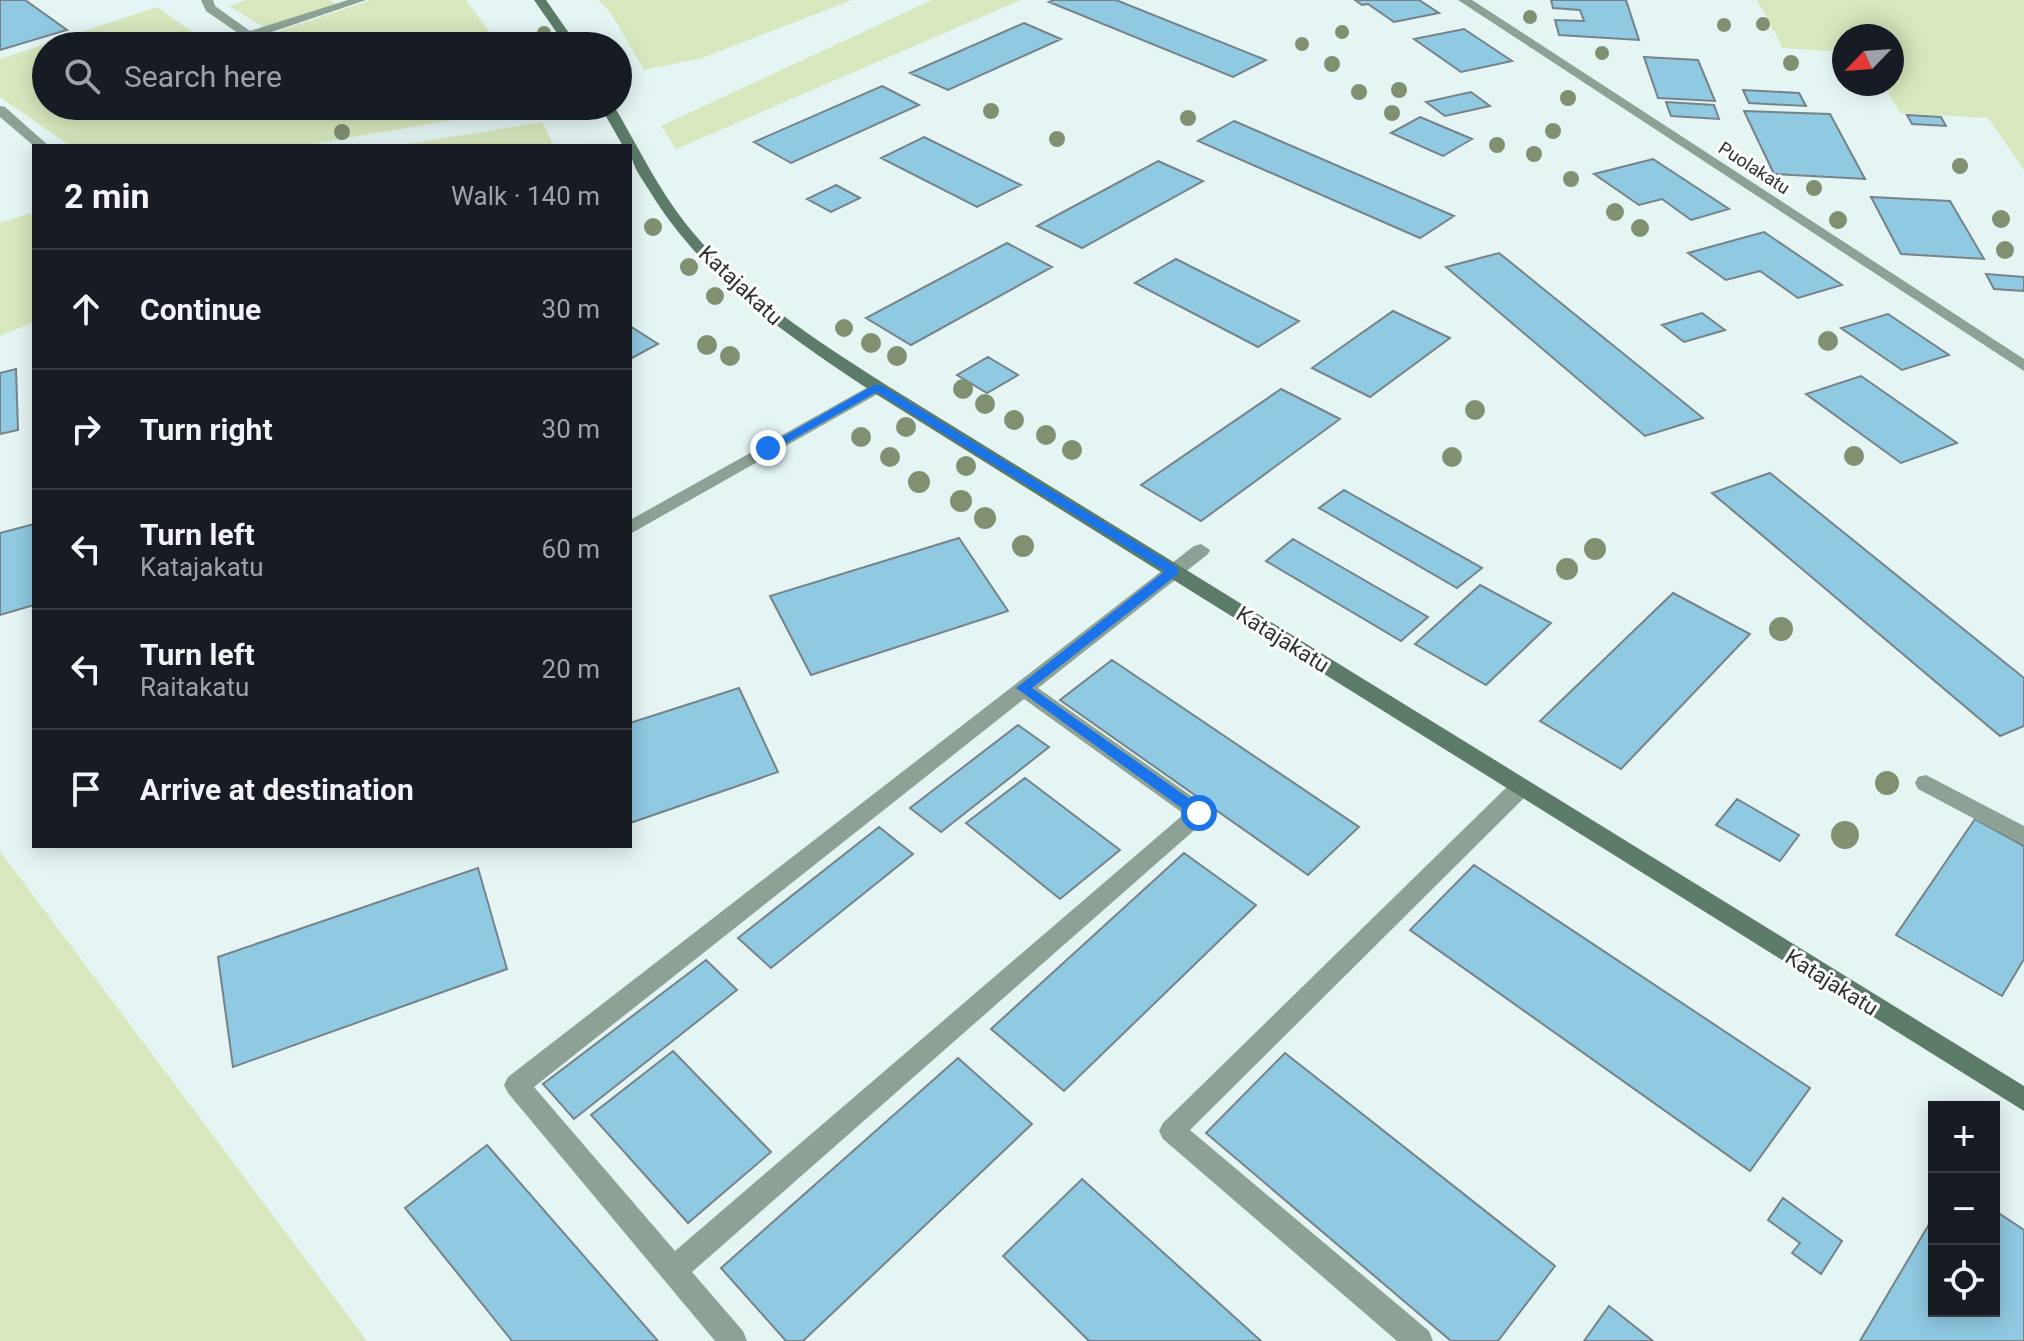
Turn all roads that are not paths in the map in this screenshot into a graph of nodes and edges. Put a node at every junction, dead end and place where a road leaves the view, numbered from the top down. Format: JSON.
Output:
{"nodes":[{"id":1,"x":207,"y":0,"type":"edge"},
{"id":2,"x":360,"y":0,"type":"edge"},
{"id":3,"x":540,"y":0,"type":"edge"},
{"id":4,"x":1464,"y":0,"type":"edge"},
{"id":5,"x":243,"y":32,"type":"edge"},
{"id":6,"x":260,"y":32,"type":"edge"},
{"id":7,"x":562,"y":32,"type":"edge"},
{"id":8,"x":0,"y":110,"type":"edge"},
{"id":9,"x":615,"y":120,"type":"edge"},
{"id":10,"x":40,"y":144,"type":"edge"},
{"id":11,"x":630,"y":144,"type":"edge"},
{"id":12,"x":632,"y":148,"type":"edge"},
{"id":13,"x":2024,"y":366,"type":"edge"},
{"id":14,"x":877,"y":387,"type":"junction"},
{"id":15,"x":632,"y":527,"type":"edge"},
{"id":16,"x":1201,"y":550,"type":"dead end"},
{"id":17,"x":1174,"y":571,"type":"junction"},
{"id":18,"x":1023,"y":688,"type":"junction"},
{"id":19,"x":1926,"y":783,"type":"dead end"},
{"id":20,"x":1521,"y":787,"type":"junction"},
{"id":21,"x":2024,"y":836,"type":"edge"},
{"id":22,"x":2024,"y":1100,"type":"edge"},
{"id":23,"x":673,"y":1271,"type":"junction"},
{"id":24,"x":733,"y":1341,"type":"edge"},
{"id":25,"x":1419,"y":1341,"type":"edge"}],
"edges":[{"from":1,"to":5,"type":"street"},
{"from":2,"to":6,"type":"street"},
{"from":3,"to":7,"type":"street"},
{"from":4,"to":13,"type":"street","name":"Puolakatu"},
{"from":8,"to":10,"type":"street"},
{"from":9,"to":11,"type":"street","name":"Katajakatu"},
{"from":12,"to":14,"type":"street","name":"Katajakatu"},
{"from":14,"to":15,"type":"street"},
{"from":14,"to":17,"type":"street","name":"Katajakatu"},
{"from":16,"to":17,"type":"street"},
{"from":17,"to":18,"type":"street"},
{"from":17,"to":20,"type":"street","name":"Katajakatu"},
{"from":18,"to":23,"type":"street"},
{"from":18,"to":23,"type":"street"},
{"from":19,"to":21,"type":"street"},
{"from":20,"to":22,"type":"street","name":"Katajakatu"},
{"from":20,"to":25,"type":"street"},
{"from":23,"to":24,"type":"street"}]}
